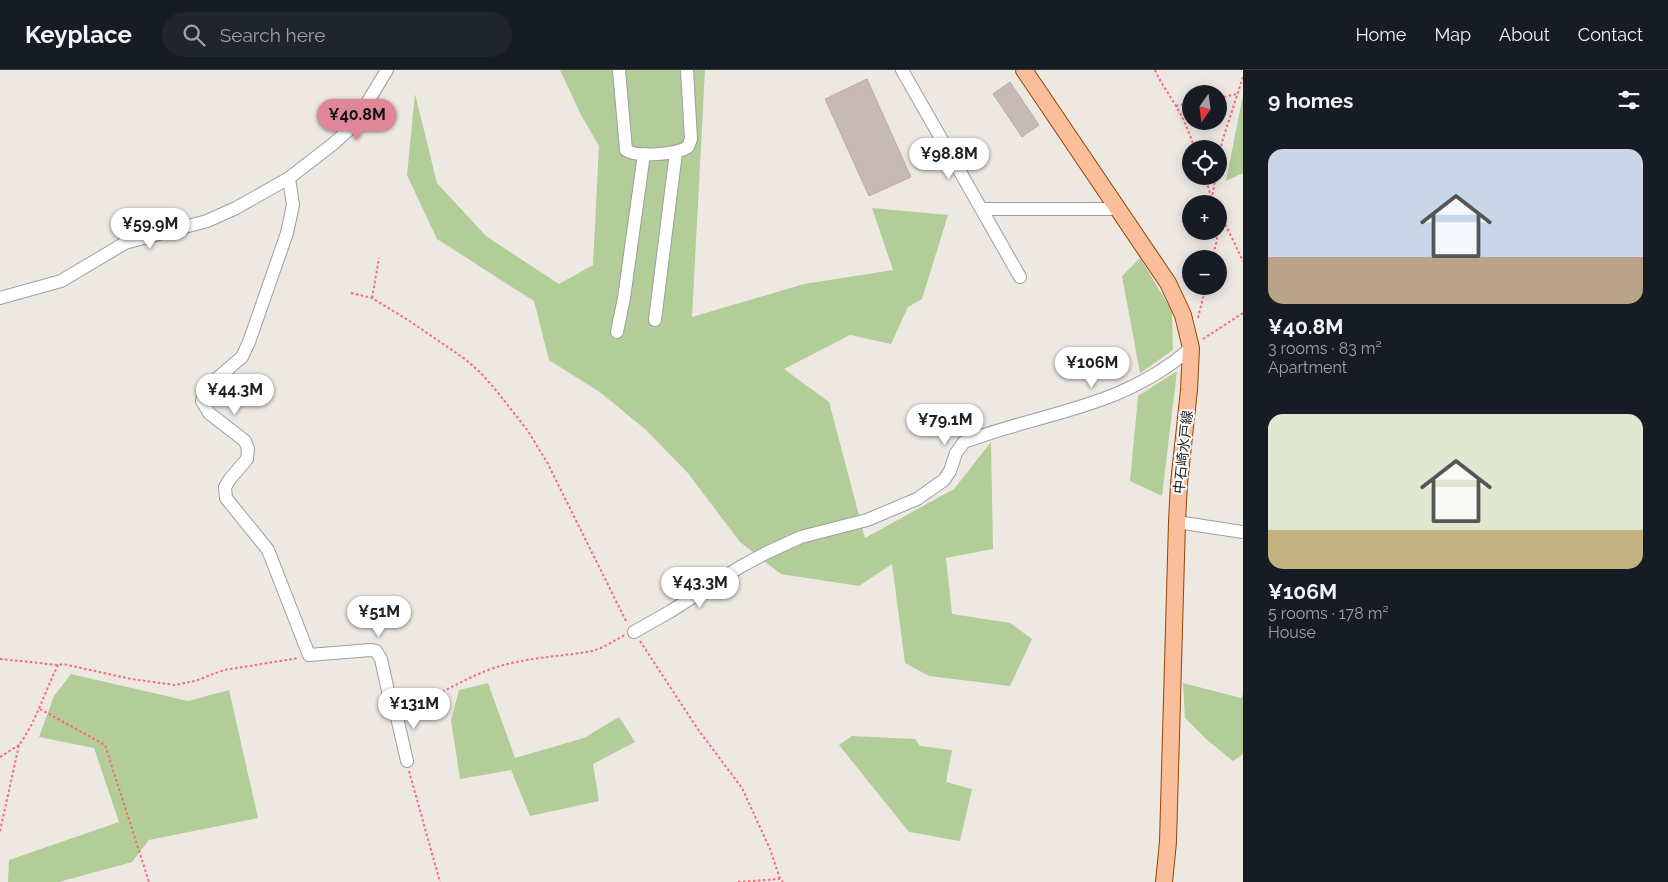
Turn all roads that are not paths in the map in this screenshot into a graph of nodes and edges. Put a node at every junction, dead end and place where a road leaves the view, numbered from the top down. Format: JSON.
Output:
{"nodes":[{"id":1,"x":388,"y":70,"type":"edge"},
{"id":2,"x":619,"y":70,"type":"edge"},
{"id":3,"x":687,"y":70,"type":"edge"},
{"id":4,"x":902,"y":70,"type":"edge"},
{"id":5,"x":1024,"y":70,"type":"edge"},
{"id":6,"x":676,"y":152,"type":"junction"},
{"id":7,"x":644,"y":154,"type":"junction"},
{"id":8,"x":289,"y":178,"type":"junction"},
{"id":9,"x":982,"y":209,"type":"junction"},
{"id":10,"x":1118,"y":209,"type":"junction"},
{"id":11,"x":1020,"y":277,"type":"dead end"},
{"id":12,"x":0,"y":298,"type":"edge"},
{"id":13,"x":655,"y":320,"type":"dead end"},
{"id":14,"x":618,"y":332,"type":"dead end"},
{"id":15,"x":1189,"y":341,"type":"junction"},
{"id":16,"x":1177,"y":522,"type":"junction"},
{"id":17,"x":1243,"y":532,"type":"edge"},
{"id":18,"x":634,"y":632,"type":"road end"},
{"id":19,"x":407,"y":762,"type":"road end"},
{"id":20,"x":1164,"y":882,"type":"edge"}],
"edges":[{"from":1,"to":8,"type":"street"},
{"from":2,"to":7,"type":"street"},
{"from":3,"to":6,"type":"street"},
{"from":4,"to":9,"type":"street"},
{"from":5,"to":10,"type":"main road","name":"中石崎水戸線"},
{"from":6,"to":7,"type":"street"},
{"from":6,"to":13,"type":"street"},
{"from":7,"to":14,"type":"street"},
{"from":8,"to":12,"type":"street"},
{"from":8,"to":19,"type":"street"},
{"from":9,"to":10,"type":"street"},
{"from":9,"to":11,"type":"street"},
{"from":10,"to":15,"type":"main road","name":"中石崎水戸線"},
{"from":15,"to":16,"type":"main road","name":"中石崎水戸線"},
{"from":15,"to":18,"type":"street"},
{"from":16,"to":17,"type":"street"},
{"from":16,"to":20,"type":"main road","name":"中石崎水戸線"}]}
